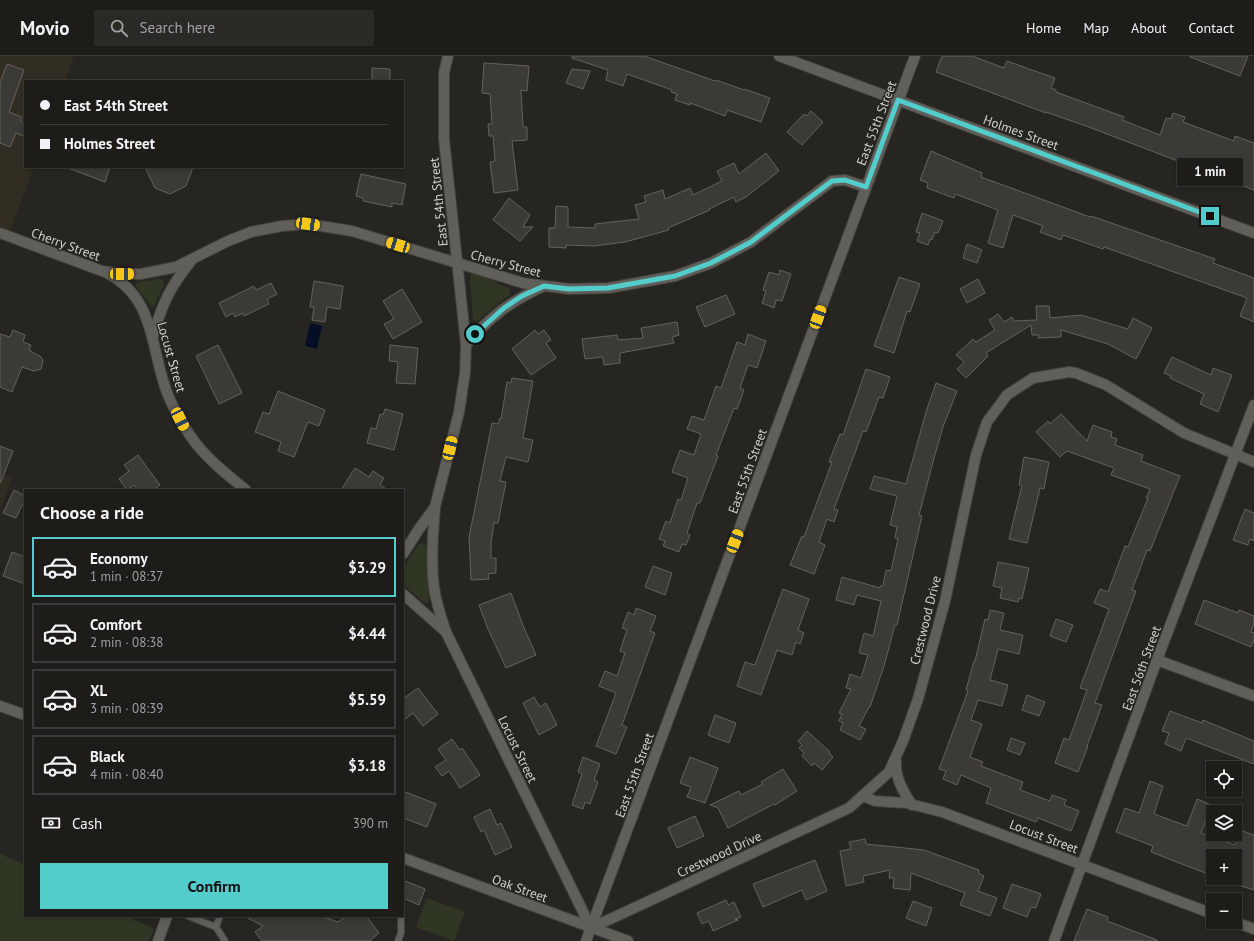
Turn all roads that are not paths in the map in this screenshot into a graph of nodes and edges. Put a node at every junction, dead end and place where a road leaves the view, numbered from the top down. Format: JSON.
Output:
{"nodes":[{"id":1,"x":448,"y":56,"type":"edge"},
{"id":2,"x":780,"y":56,"type":"edge"},
{"id":3,"x":915,"y":56,"type":"edge"},
{"id":4,"x":898,"y":100,"type":"junction"},
{"id":5,"x":866,"y":187,"type":"junction"},
{"id":6,"x":0,"y":233,"type":"edge"},
{"id":7,"x":1254,"y":233,"type":"edge"},
{"id":8,"x":194,"y":258,"type":"junction"},
{"id":9,"x":458,"y":264,"type":"junction"},
{"id":10,"x":102,"y":271,"type":"junction"},
{"id":11,"x":544,"y":286,"type":"junction"},
{"id":12,"x":153,"y":336,"type":"junction"},
{"id":13,"x":466,"y":345,"type":"junction"},
{"id":14,"x":1254,"y":405,"type":"edge"},
{"id":15,"x":1235,"y":455,"type":"junction"},
{"id":16,"x":1254,"y":462,"type":"edge"},
{"id":17,"x":245,"y":489,"type":"edge"},
{"id":18,"x":435,"y":507,"type":"junction"},
{"id":19,"x":404,"y":552,"type":"edge"},
{"id":20,"x":404,"y":595,"type":"edge"},
{"id":21,"x":446,"y":632,"type":"junction"},
{"id":22,"x":1157,"y":660,"type":"junction"},
{"id":23,"x":1254,"y":696,"type":"edge"},
{"id":24,"x":0,"y":706,"type":"edge"},
{"id":25,"x":24,"y":715,"type":"edge"},
{"id":26,"x":896,"y":758,"type":"junction"},
{"id":27,"x":863,"y":796,"type":"junction"},
{"id":28,"x":912,"y":805,"type":"junction"},
{"id":29,"x":404,"y":858,"type":"edge"},
{"id":30,"x":1082,"y":865,"type":"junction"},
{"id":31,"x":1206,"y":911,"type":"edge"},
{"id":32,"x":168,"y":917,"type":"edge"},
{"id":33,"x":191,"y":917,"type":"edge"},
{"id":34,"x":220,"y":917,"type":"edge"},
{"id":35,"x":401,"y":917,"type":"edge"},
{"id":36,"x":1242,"y":925,"type":"edge"},
{"id":37,"x":216,"y":927,"type":"junction"},
{"id":38,"x":591,"y":928,"type":"junction"},
{"id":39,"x":1254,"y":929,"type":"edge"},
{"id":40,"x":158,"y":941,"type":"edge"},
{"id":41,"x":225,"y":941,"type":"edge"},
{"id":42,"x":398,"y":941,"type":"edge"},
{"id":43,"x":586,"y":941,"type":"edge"},
{"id":44,"x":628,"y":941,"type":"edge"},
{"id":45,"x":1054,"y":941,"type":"edge"}],
"edges":[{"from":1,"to":9,"type":"street","name":"East 54th Street"},
{"from":2,"to":4,"type":"street","name":"Holmes Street"},
{"from":3,"to":4,"type":"street","name":"East 55th Street"},
{"from":4,"to":5,"type":"street","name":"East 55th Street"},
{"from":4,"to":7,"type":"street","name":"Holmes Street"},
{"from":5,"to":11,"type":"street","name":"Cherry Street"},
{"from":5,"to":38,"type":"street","name":"East 55th Street"},
{"from":6,"to":10,"type":"street","name":"Cherry Street"},
{"from":8,"to":9,"type":"street","name":"Cherry Street"},
{"from":8,"to":10,"type":"street","name":"Cherry Street"},
{"from":8,"to":12,"type":"street","name":"Cherry Street"},
{"from":9,"to":11,"type":"street","name":"Cherry Street"},
{"from":9,"to":13,"type":"street","name":"East 54th Street"},
{"from":10,"to":12,"type":"street","name":"Locust Street"},
{"from":11,"to":13,"type":"street"},
{"from":12,"to":17,"type":"street","name":"Locust Street"},
{"from":13,"to":18,"type":"street","name":"East 54th Street"},
{"from":14,"to":15,"type":"street","name":"East 56th Street"},
{"from":15,"to":16,"type":"street","name":"Crestwood Drive"},
{"from":15,"to":22,"type":"street","name":"East 56th Street"},
{"from":15,"to":26,"type":"street","name":"Crestwood Drive"},
{"from":18,"to":19,"type":"street","name":"East 54th Street"},
{"from":18,"to":21,"type":"street","name":"East 54th Street"},
{"from":20,"to":21,"type":"street","name":"Locust Street"},
{"from":21,"to":38,"type":"street","name":"Locust Street"},
{"from":22,"to":23,"type":"street"},
{"from":22,"to":30,"type":"street","name":"East 56th Street"},
{"from":24,"to":25,"type":"street"},
{"from":26,"to":27,"type":"street","name":"Crestwood Drive"},
{"from":26,"to":28,"type":"street"},
{"from":27,"to":28,"type":"street","name":"Locust Street"},
{"from":27,"to":38,"type":"street","name":"Crestwood Drive"},
{"from":28,"to":30,"type":"street","name":"Locust Street"},
{"from":29,"to":38,"type":"street","name":"Oak Street"},
{"from":30,"to":31,"type":"street","name":"Locust Street"},
{"from":30,"to":45,"type":"street","name":"East 56th Street"},
{"from":32,"to":40,"type":"street"},
{"from":33,"to":37,"type":"lane"},
{"from":34,"to":37,"type":"lane"},
{"from":35,"to":42,"type":"lane"},
{"from":36,"to":39,"type":"street"},
{"from":37,"to":41,"type":"lane"},
{"from":38,"to":43,"type":"street","name":"East 55th Street"},
{"from":38,"to":44,"type":"street","name":"Oak Street"}]}
